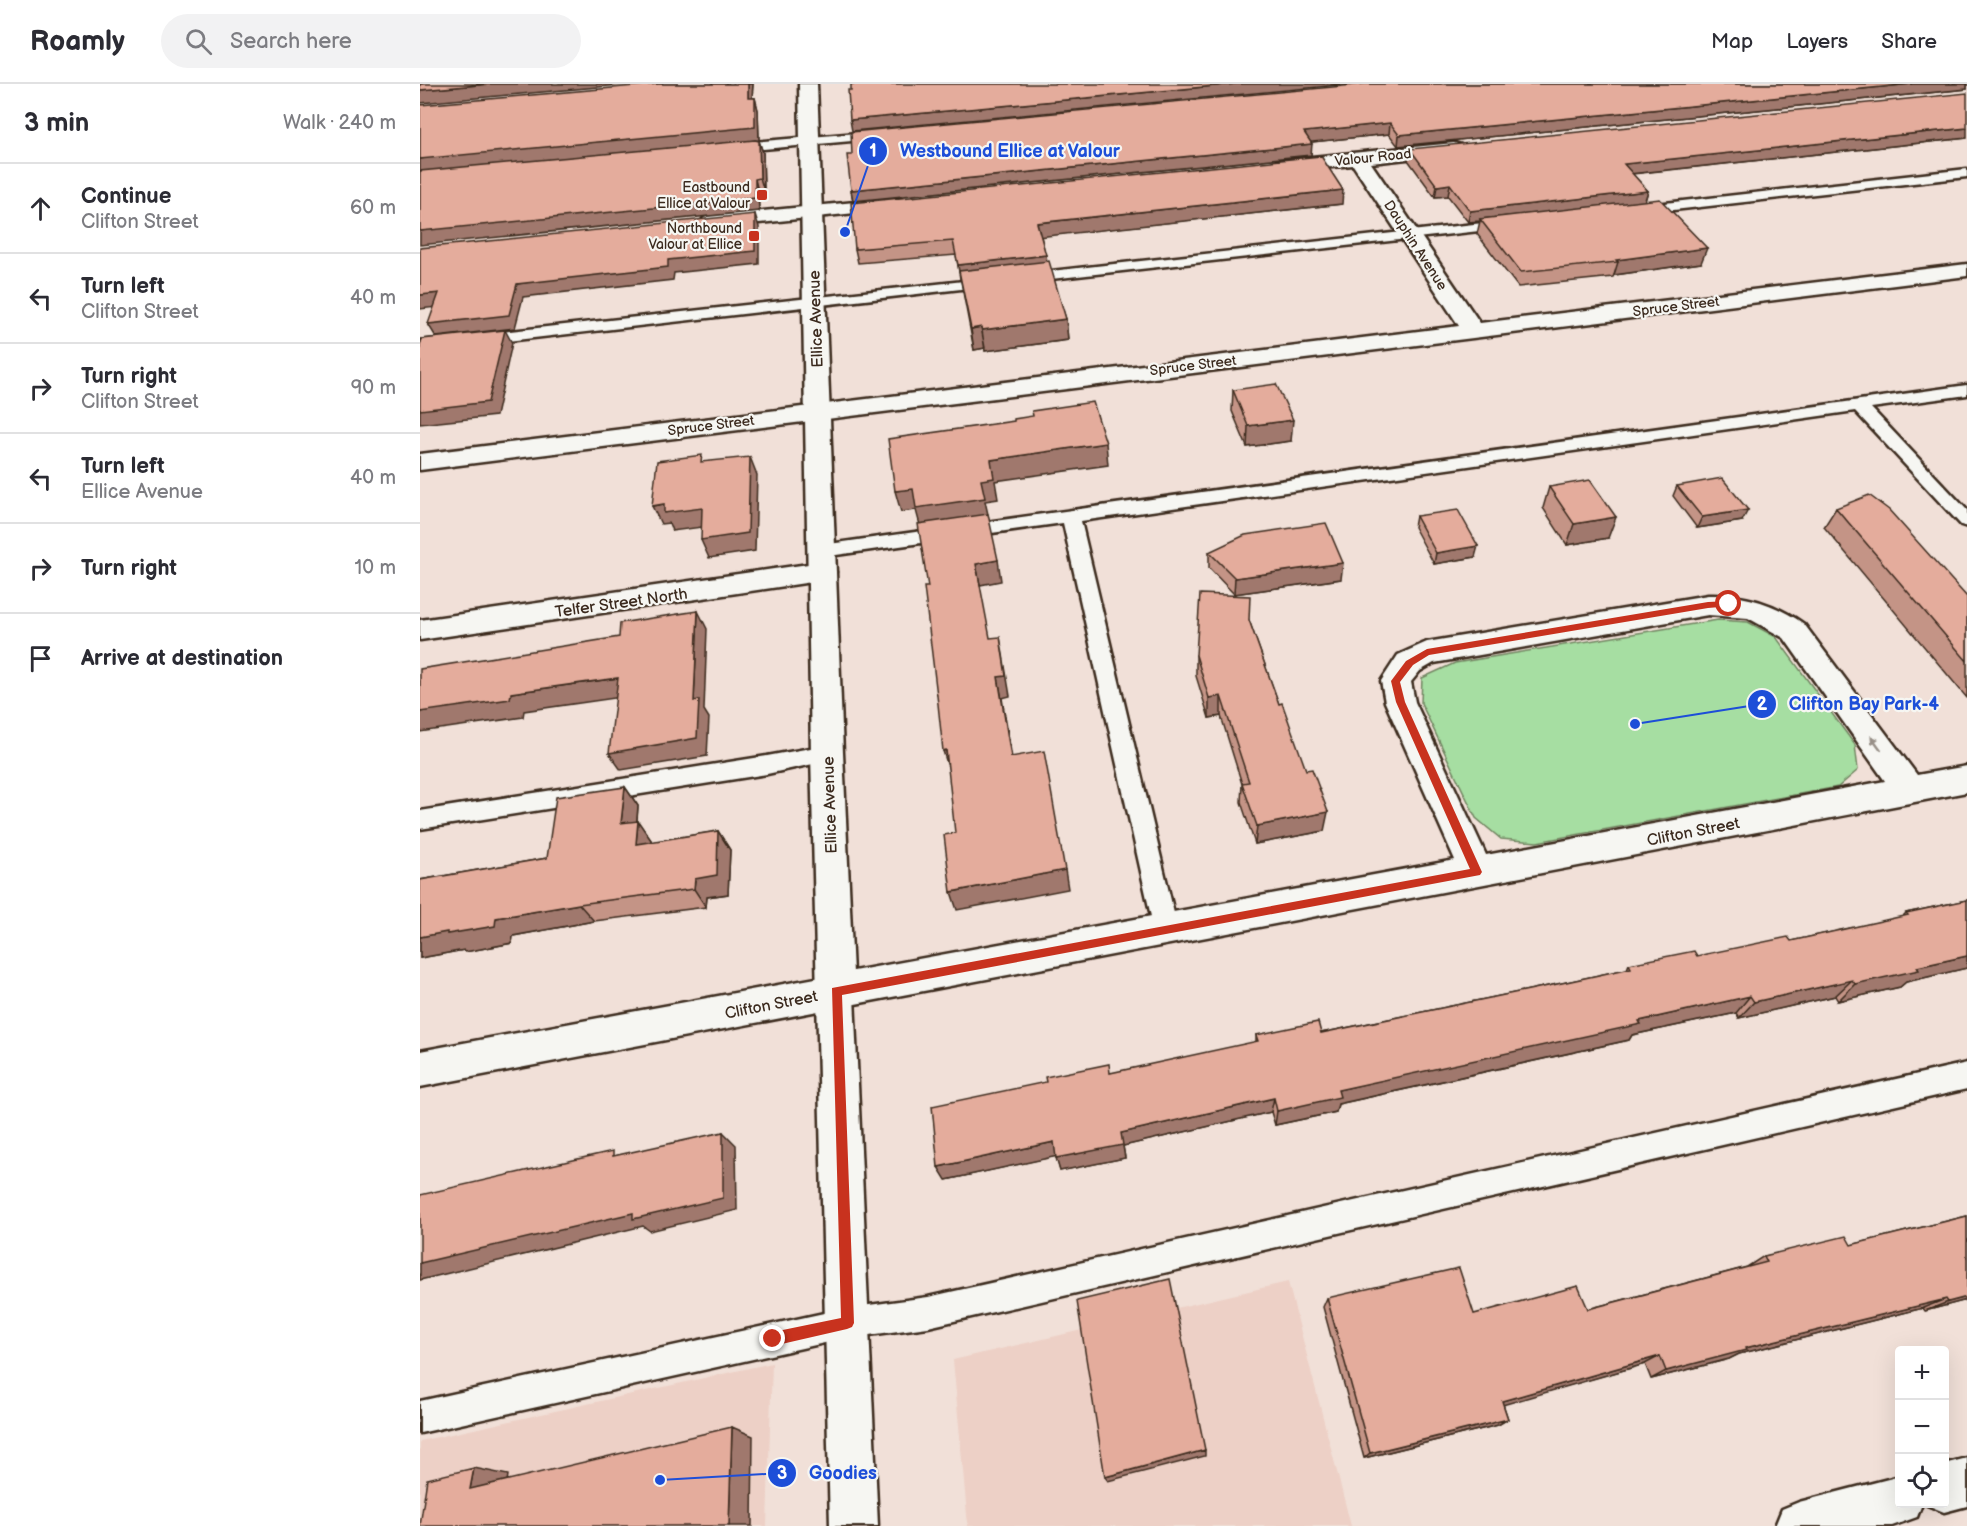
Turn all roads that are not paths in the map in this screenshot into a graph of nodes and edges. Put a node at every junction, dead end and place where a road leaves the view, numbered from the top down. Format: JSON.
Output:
{"nodes":[{"id":1,"x":808,"y":84,"type":"edge"},
{"id":2,"x":899,"y":133,"type":"edge"},
{"id":3,"x":809,"y":141,"type":"junction"},
{"id":4,"x":1478,"y":146,"type":"edge"},
{"id":5,"x":715,"y":150,"type":"edge"},
{"id":6,"x":1359,"y":159,"type":"junction"},
{"id":7,"x":1264,"y":168,"type":"edge"},
{"id":8,"x":1967,"y":173,"type":"edge"},
{"id":9,"x":918,"y":202,"type":"edge"},
{"id":10,"x":811,"y":212,"type":"junction"},
{"id":11,"x":1623,"y":212,"type":"edge"},
{"id":12,"x":1528,"y":222,"type":"edge"},
{"id":13,"x":692,"y":224,"type":"edge"},
{"id":14,"x":1410,"y":236,"type":"junction"},
{"id":15,"x":1967,"y":270,"type":"edge"},
{"id":16,"x":815,"y":300,"type":"junction"},
{"id":17,"x":1474,"y":331,"type":"junction"},
{"id":18,"x":420,"y":346,"type":"edge"},
{"id":19,"x":1967,"y":390,"type":"edge"},
{"id":20,"x":1859,"y":405,"type":"junction"},
{"id":21,"x":818,"y":411,"type":"junction"},
{"id":22,"x":420,"y":462,"type":"edge"},
{"id":23,"x":1071,"y":516,"type":"junction"},
{"id":24,"x":1967,"y":521,"type":"edge"},
{"id":25,"x":822,"y":562,"type":"junction"},
{"id":26,"x":420,"y":630,"type":"edge"},
{"id":27,"x":827,"y":753,"type":"junction"},
{"id":28,"x":1967,"y":779,"type":"edge"},
{"id":29,"x":1910,"y":790,"type":"junction"},
{"id":30,"x":420,"y":820,"type":"edge"},
{"id":31,"x":1477,"y":872,"type":"junction"},
{"id":32,"x":1166,"y":930,"type":"junction"},
{"id":33,"x":836,"y":992,"type":"junction"},
{"id":34,"x":420,"y":1069,"type":"edge"},
{"id":35,"x":1967,"y":1076,"type":"edge"},
{"id":36,"x":847,"y":1323,"type":"junction"},
{"id":37,"x":420,"y":1417,"type":"edge"},
{"id":38,"x":1967,"y":1482,"type":"edge"},
{"id":39,"x":1949,"y":1487,"type":"edge"},
{"id":40,"x":1895,"y":1501,"type":"edge"},
{"id":41,"x":854,"y":1526,"type":"edge"},
{"id":42,"x":1799,"y":1526,"type":"edge"}],
"edges":[{"from":1,"to":3,"type":"street","name":"Ellice Avenue"},
{"from":2,"to":3,"type":"lane"},
{"from":3,"to":5,"type":"lane"},
{"from":3,"to":10,"type":"street","name":"Ellice Avenue"},
{"from":4,"to":6,"type":"street","name":"Valour Road"},
{"from":6,"to":7,"type":"street","name":"Valour Road"},
{"from":6,"to":14,"type":"street","name":"Dauphin Avenue"},
{"from":8,"to":11,"type":"lane"},
{"from":9,"to":10,"type":"street"},
{"from":10,"to":13,"type":"street"},
{"from":10,"to":16,"type":"street","name":"Ellice Avenue"},
{"from":12,"to":14,"type":"lane"},
{"from":14,"to":16,"type":"lane"},
{"from":14,"to":17,"type":"street","name":"Dauphin Avenue"},
{"from":15,"to":17,"type":"street","name":"Spruce Street"},
{"from":16,"to":18,"type":"lane"},
{"from":16,"to":21,"type":"street","name":"Ellice Avenue"},
{"from":17,"to":21,"type":"street","name":"Spruce Street"},
{"from":19,"to":20,"type":"lane"},
{"from":20,"to":23,"type":"lane"},
{"from":20,"to":24,"type":"lane"},
{"from":21,"to":22,"type":"street","name":"Spruce Street"},
{"from":21,"to":25,"type":"street","name":"Ellice Avenue"},
{"from":23,"to":25,"type":"lane"},
{"from":23,"to":32,"type":"lane"},
{"from":25,"to":26,"type":"street","name":"Telfer Street North"},
{"from":25,"to":27,"type":"street","name":"Ellice Avenue"},
{"from":27,"to":30,"type":"lane"},
{"from":27,"to":33,"type":"street","name":"Ellice Avenue"},
{"from":28,"to":29,"type":"street","name":"Clifton Street"},
{"from":29,"to":31,"type":"street","name":"Clifton Street"},
{"from":29,"to":31,"type":"street","one_way":true},
{"from":31,"to":32,"type":"street","name":"Clifton Street"},
{"from":32,"to":33,"type":"street","name":"Clifton Street"},
{"from":33,"to":34,"type":"street","name":"Clifton Street"},
{"from":33,"to":36,"type":"street","name":"Ellice Avenue"},
{"from":35,"to":36,"type":"lane"},
{"from":36,"to":37,"type":"lane"},
{"from":36,"to":41,"type":"street","name":"Ellice Avenue"},
{"from":38,"to":39,"type":"street"},
{"from":40,"to":42,"type":"street"}]}
